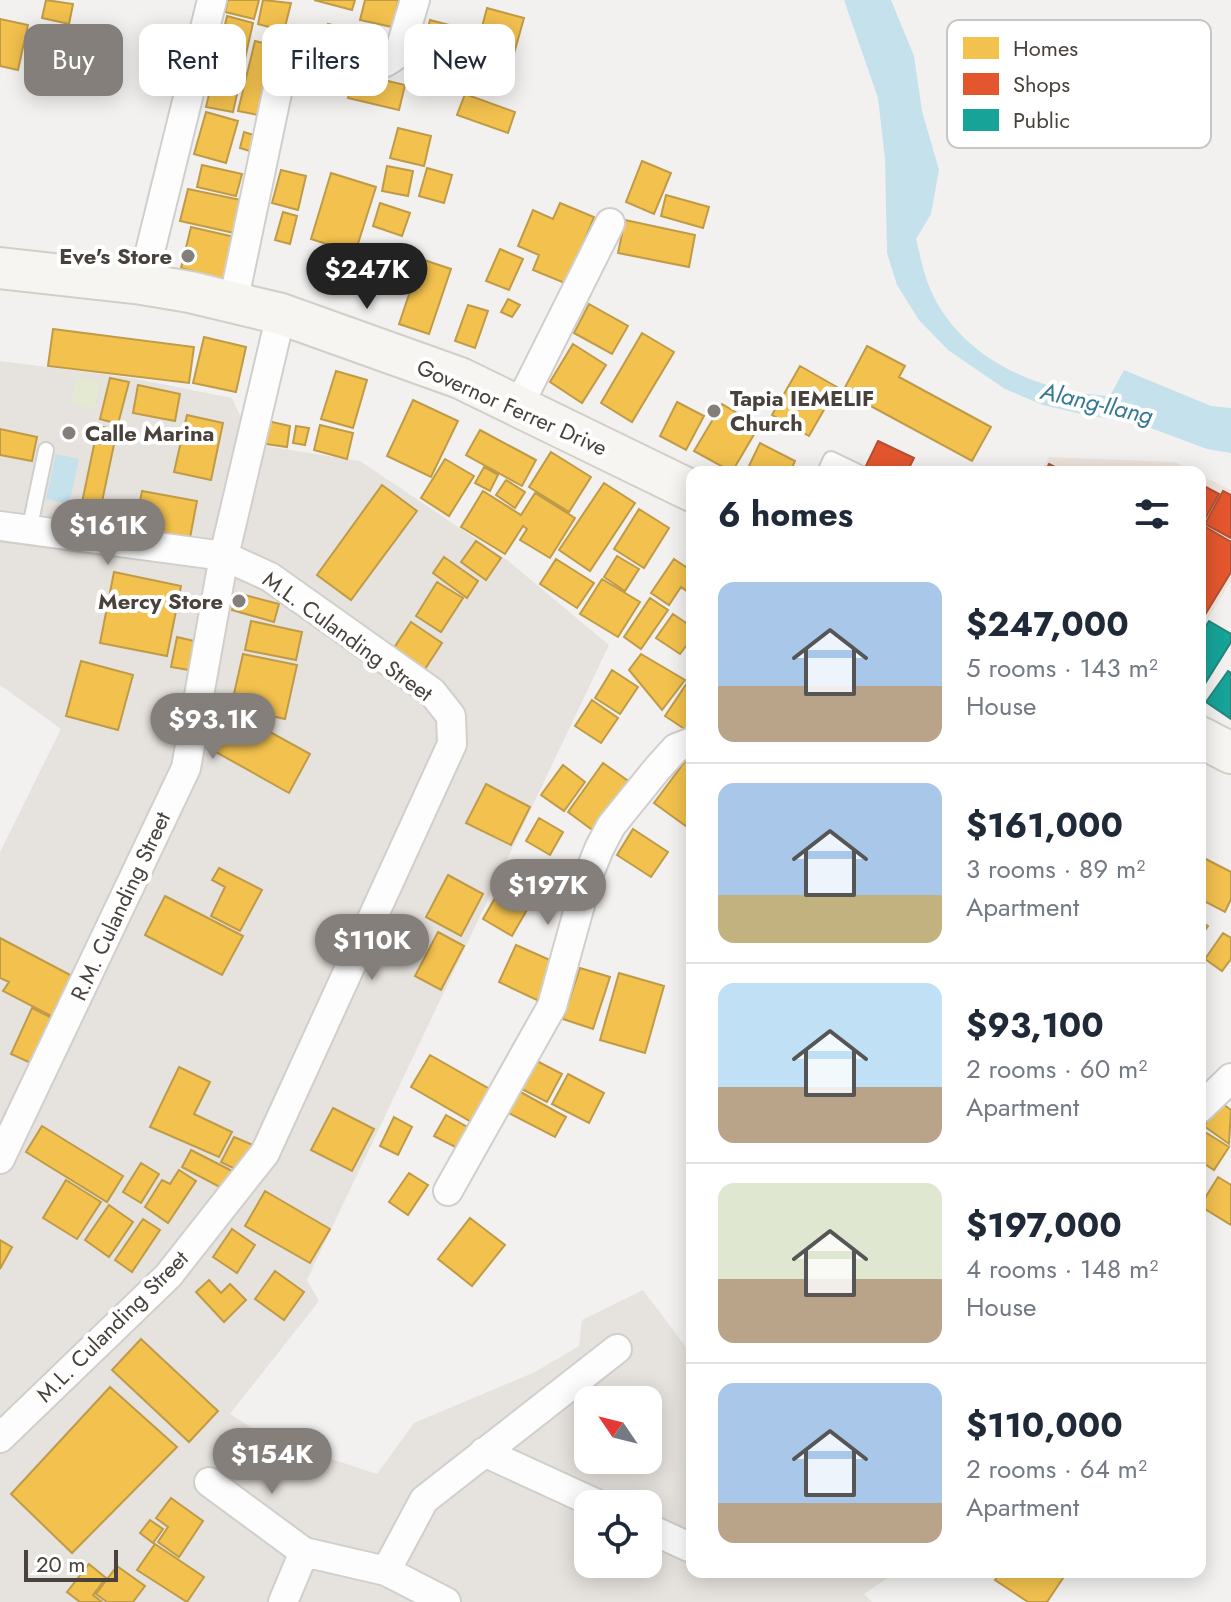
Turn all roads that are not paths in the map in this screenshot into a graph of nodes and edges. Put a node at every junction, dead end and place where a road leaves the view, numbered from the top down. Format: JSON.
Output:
{"nodes":[{"id":1,"x":212,"y":0,"type":"edge"},
{"id":2,"x":415,"y":0,"type":"edge"},
{"id":3,"x":610,"y":223,"type":"dead end"},
{"id":4,"x":0,"y":268,"type":"edge"},
{"id":5,"x":142,"y":284,"type":"junction"},
{"id":6,"x":233,"y":303,"type":"junction"},
{"id":7,"x":281,"y":314,"type":"junction"},
{"id":8,"x":518,"y":407,"type":"junction"},
{"id":9,"x":46,"y":450,"type":"dead end"},
{"id":10,"x":828,"y":466,"type":"edge"},
{"id":11,"x":846,"y":466,"type":"edge"},
{"id":12,"x":686,"y":488,"type":"edge"},
{"id":13,"x":0,"y":526,"type":"edge"},
{"id":14,"x":29,"y":531,"type":"junction"},
{"id":15,"x":224,"y":556,"type":"junction"},
{"id":16,"x":1206,"y":740,"type":"edge"},
{"id":17,"x":686,"y":744,"type":"edge"},
{"id":18,"x":1231,"y":753,"type":"edge"},
{"id":19,"x":1231,"y":1078,"type":"edge"},
{"id":20,"x":1206,"y":1102,"type":"edge"},
{"id":21,"x":0,"y":1159,"type":"edge"},
{"id":22,"x":448,"y":1191,"type":"dead end"},
{"id":23,"x":617,"y":1349,"type":"dead end"},
{"id":24,"x":0,"y":1438,"type":"edge"},
{"id":25,"x":484,"y":1452,"type":"junction"},
{"id":26,"x":209,"y":1482,"type":"dead end"},
{"id":27,"x":574,"y":1493,"type":"edge"},
{"id":28,"x":662,"y":1534,"type":"edge"},
{"id":29,"x":686,"y":1546,"type":"edge"},
{"id":30,"x":304,"y":1552,"type":"junction"},
{"id":31,"x":386,"y":1571,"type":"junction"},
{"id":32,"x":283,"y":1602,"type":"edge"},
{"id":33,"x":446,"y":1602,"type":"edge"}],
"edges":[{"from":1,"to":5,"type":"street"},
{"from":2,"to":6,"type":"street"},
{"from":3,"to":8,"type":"street"},
{"from":4,"to":5,"type":"main road","name":"Governor Ferrer Drive"},
{"from":5,"to":6,"type":"main road","name":"Governor Ferrer Drive"},
{"from":6,"to":7,"type":"main road","name":"Governor Ferrer Drive"},
{"from":7,"to":8,"type":"main road","name":"Governor Ferrer Drive"},
{"from":7,"to":15,"type":"street","name":"R.M. Culanding Street"},
{"from":8,"to":12,"type":"main road","name":"Governor Ferrer Drive"},
{"from":9,"to":14,"type":"lane"},
{"from":10,"to":11,"type":"lane"},
{"from":13,"to":14,"type":"street","name":"M.L. Culanding Street"},
{"from":14,"to":15,"type":"street","name":"M.L. Culanding Street"},
{"from":15,"to":21,"type":"street","name":"R.M. Culanding Street"},
{"from":15,"to":24,"type":"street","name":"M.L. Culanding Street"},
{"from":16,"to":18,"type":"main road"},
{"from":17,"to":22,"type":"street"},
{"from":19,"to":20,"type":"street"},
{"from":23,"to":25,"type":"street"},
{"from":25,"to":27,"type":"street"},
{"from":25,"to":31,"type":"street"},
{"from":26,"to":30,"type":"street"},
{"from":28,"to":29,"type":"street"},
{"from":30,"to":31,"type":"street"},
{"from":30,"to":32,"type":"street"},
{"from":31,"to":33,"type":"street"}]}
